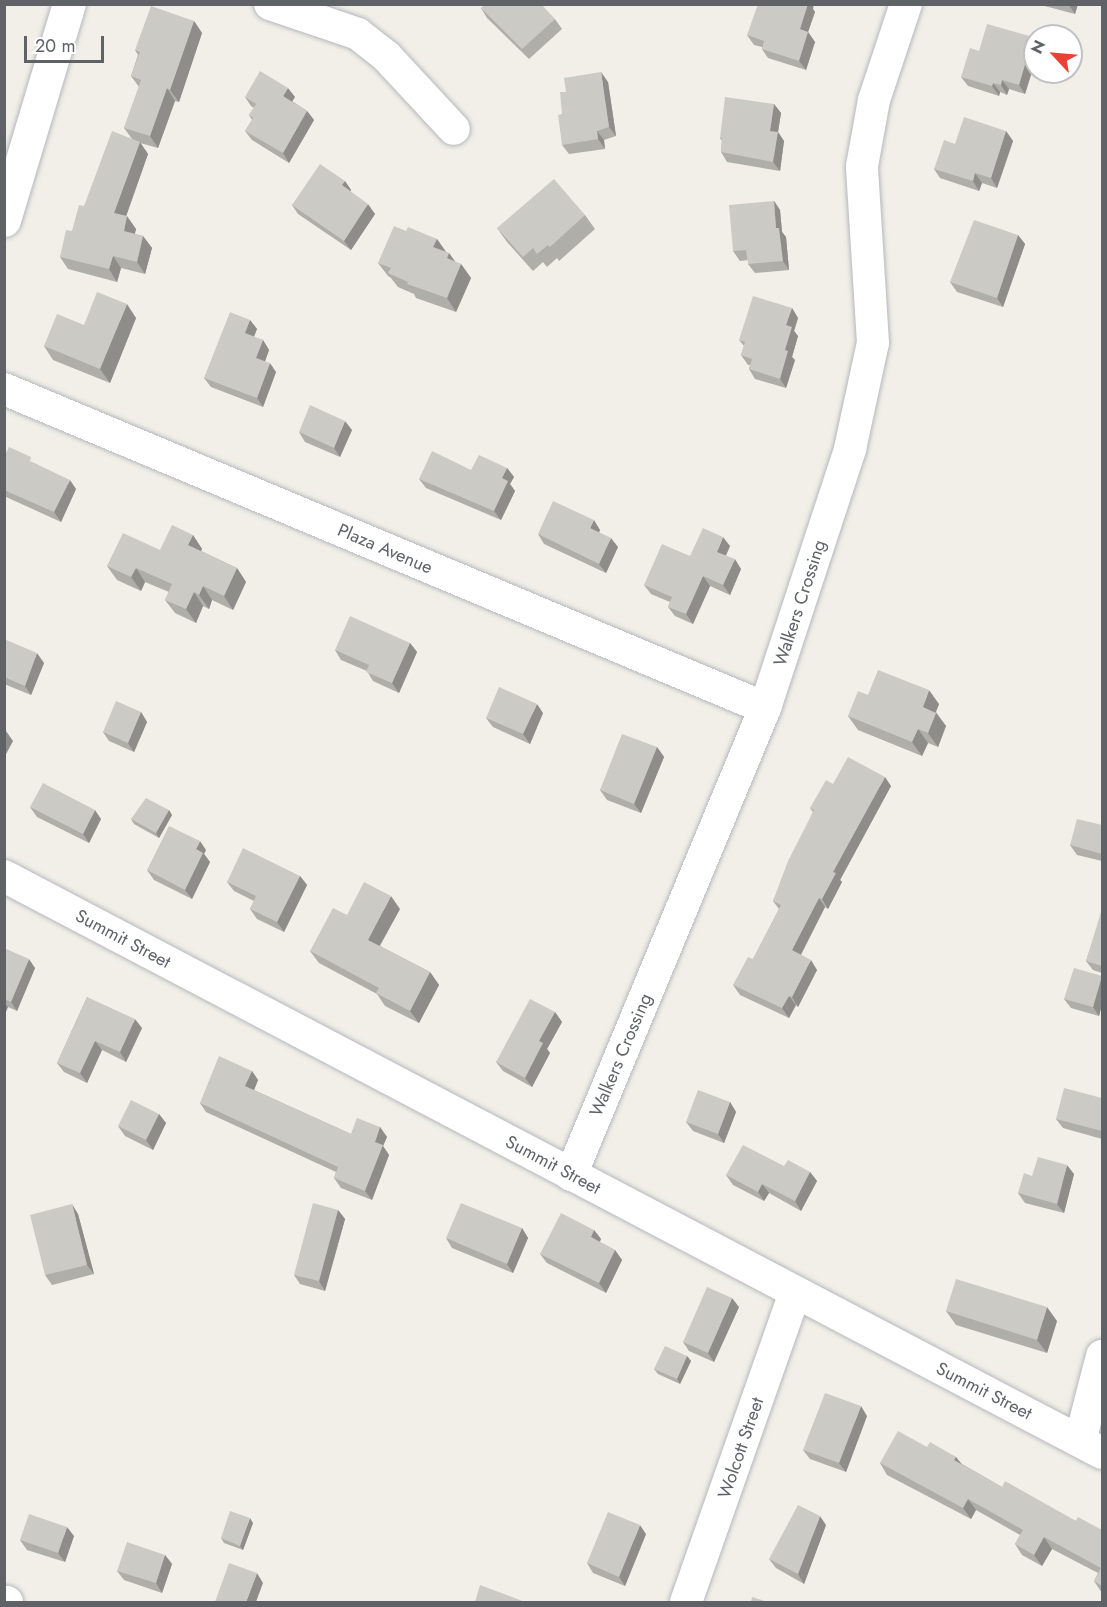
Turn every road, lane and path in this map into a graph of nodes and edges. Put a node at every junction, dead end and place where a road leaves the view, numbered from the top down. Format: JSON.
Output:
{"nodes":[{"id":1,"x":69,"y":4,"type":"edge"},
{"id":2,"x":270,"y":4,"type":"edge"},
{"id":3,"x":906,"y":4,"type":"edge"},
{"id":4,"x":454,"y":129,"type":"dead end"},
{"id":5,"x":4,"y":220,"type":"edge"},
{"id":6,"x":4,"y":389,"type":"edge"},
{"id":7,"x":765,"y":708,"type":"junction"},
{"id":8,"x":4,"y":876,"type":"edge"},
{"id":9,"x":571,"y":1175,"type":"junction"},
{"id":10,"x":795,"y":1293,"type":"junction"},
{"id":11,"x":1102,"y":1356,"type":"edge"},
{"id":12,"x":1091,"y":1447,"type":"edge"},
{"id":13,"x":686,"y":1602,"type":"edge"}],
"edges":[{"from":1,"to":5,"type":"street"},
{"from":2,"to":4,"type":"street"},
{"from":3,"to":7,"type":"street","name":"Walkers Crossing"},
{"from":6,"to":7,"type":"street","name":"Plaza Avenue"},
{"from":7,"to":9,"type":"street","name":"Walkers Crossing"},
{"from":8,"to":9,"type":"street","name":"Summit Street"},
{"from":9,"to":10,"type":"street","name":"Summit Street"},
{"from":10,"to":12,"type":"street","name":"Summit Street"},
{"from":10,"to":13,"type":"street","name":"Wolcott Street"},
{"from":11,"to":12,"type":"street"}]}
